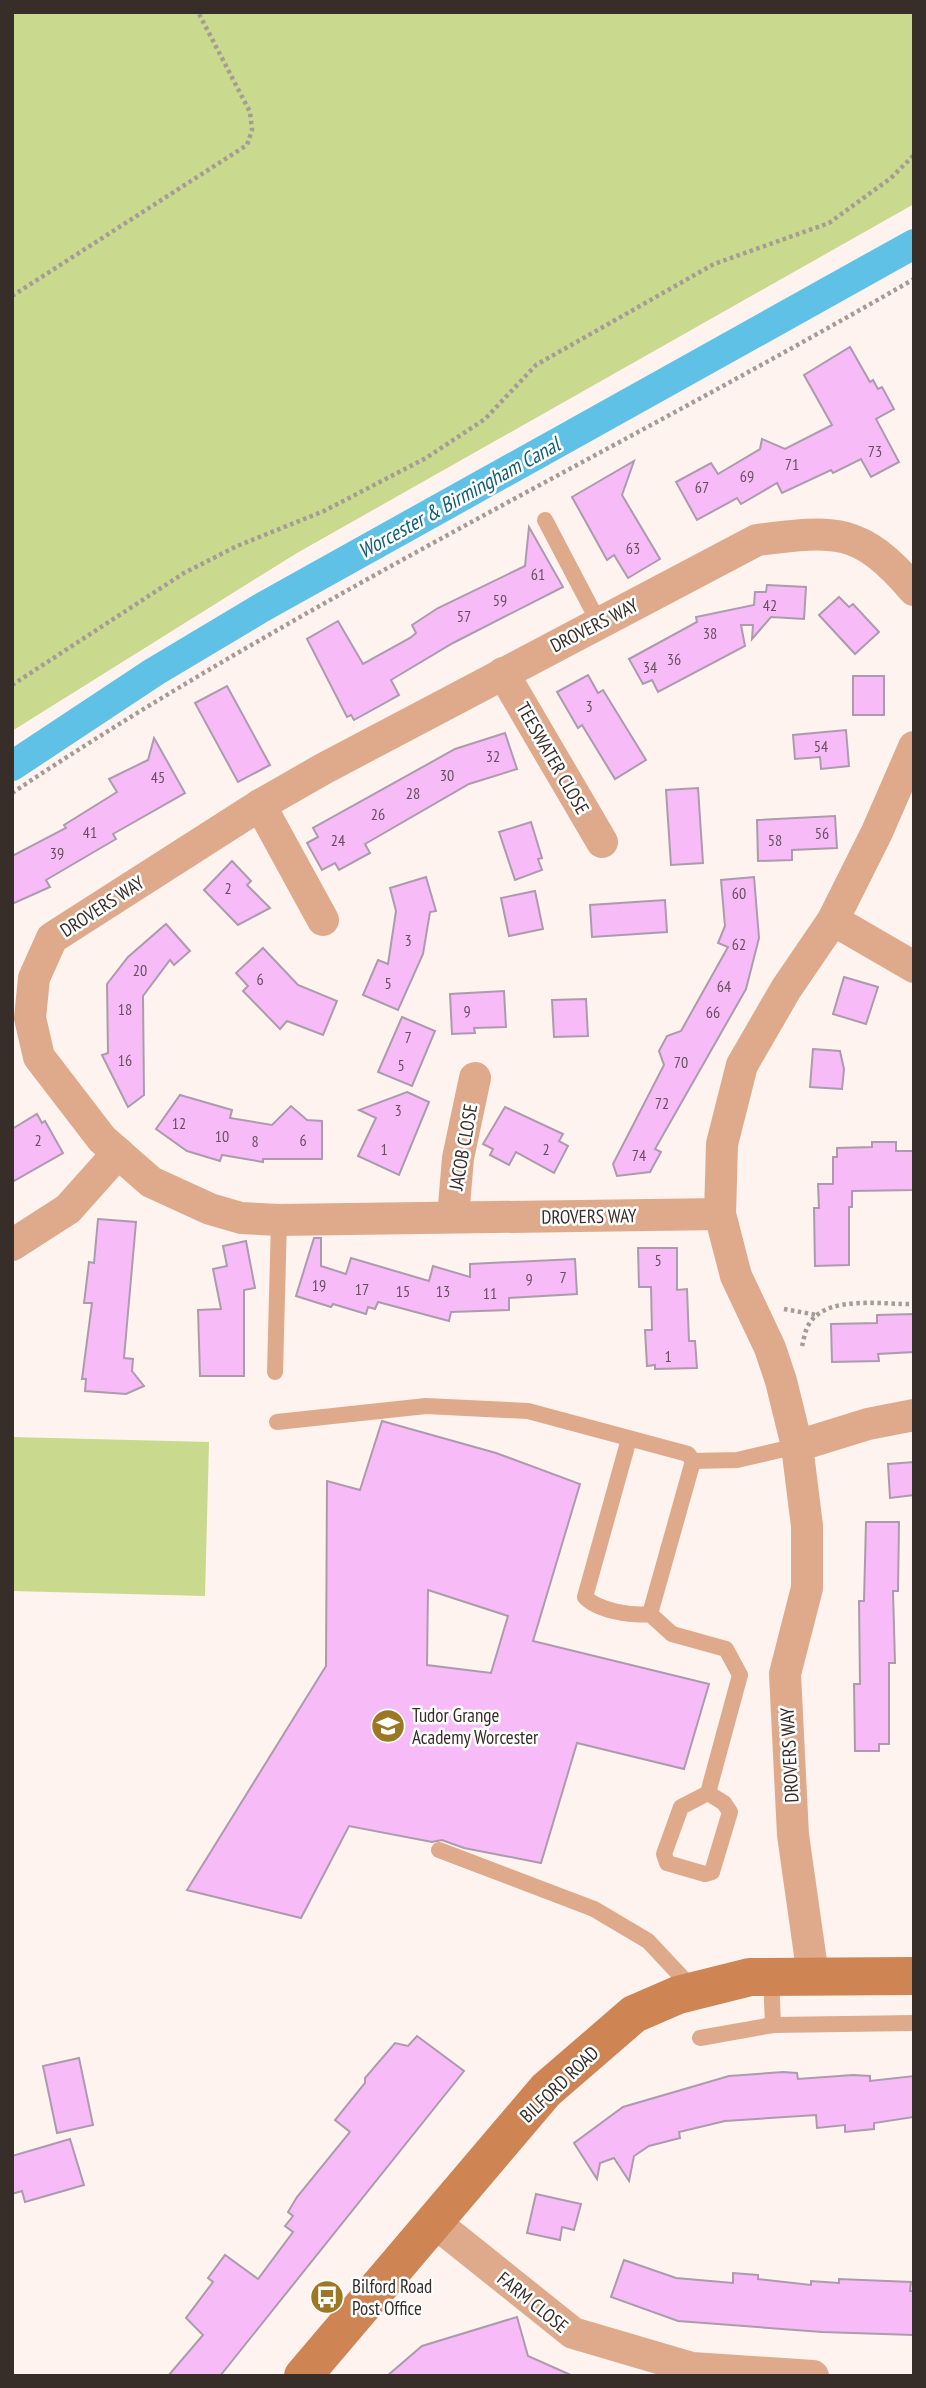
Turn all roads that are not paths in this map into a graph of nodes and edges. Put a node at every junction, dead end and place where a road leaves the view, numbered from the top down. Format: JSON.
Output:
{"nodes":[{"id":1,"x":545,"y":520,"type":"dead end"},
{"id":2,"x":914,"y":590,"type":"edge"},
{"id":3,"x":599,"y":623,"type":"junction"},
{"id":4,"x":503,"y":673,"type":"junction"},
{"id":5,"x":914,"y":747,"type":"edge"},
{"id":6,"x":260,"y":805,"type":"junction"},
{"id":7,"x":602,"y":842,"type":"dead end"},
{"id":8,"x":323,"y":920,"type":"dead end"},
{"id":9,"x":833,"y":920,"type":"junction"},
{"id":10,"x":914,"y":967,"type":"edge"},
{"id":11,"x":475,"y":1078,"type":"dead end"},
{"id":12,"x":118,"y":1153,"type":"junction"},
{"id":13,"x":720,"y":1214,"type":"junction"},
{"id":14,"x":453,"y":1217,"type":"junction"},
{"id":15,"x":279,"y":1220,"type":"junction"},
{"id":16,"x":12,"y":1245,"type":"edge"},
{"id":17,"x":275,"y":1372,"type":"dead end"},
{"id":18,"x":914,"y":1415,"type":"edge"},
{"id":19,"x":277,"y":1422,"type":"dead end"},
{"id":20,"x":629,"y":1439,"type":"junction"},
{"id":21,"x":797,"y":1446,"type":"junction"},
{"id":22,"x":693,"y":1461,"type":"junction"},
{"id":23,"x":650,"y":1614,"type":"junction"},
{"id":24,"x":708,"y":1793,"type":"junction"},
{"id":25,"x":439,"y":1850,"type":"dead end"},
{"id":26,"x":813,"y":1976,"type":"junction"},
{"id":27,"x":914,"y":1976,"type":"edge"},
{"id":28,"x":771,"y":1977,"type":"junction"},
{"id":29,"x":694,"y":1991,"type":"junction"},
{"id":30,"x":914,"y":2023,"type":"edge"},
{"id":31,"x":773,"y":2025,"type":"junction"},
{"id":32,"x":700,"y":2038,"type":"dead end"},
{"id":33,"x":433,"y":2221,"type":"junction"},
{"id":34,"x":303,"y":2376,"type":"edge"},
{"id":35,"x":813,"y":2376,"type":"edge"}],
"edges":[{"from":1,"to":3,"type":"lane"},
{"from":2,"to":3,"type":"street","name":"DROVERS WAY"},
{"from":3,"to":4,"type":"street","name":"DROVERS WAY"},
{"from":4,"to":6,"type":"street","name":"DROVERS WAY"},
{"from":4,"to":7,"type":"street","name":"TEESWATER CLOSE"},
{"from":5,"to":9,"type":"street","name":"DROVERS WAY"},
{"from":6,"to":8,"type":"street"},
{"from":6,"to":12,"type":"street","name":"DROVERS WAY"},
{"from":9,"to":10,"type":"street"},
{"from":9,"to":13,"type":"street","name":"DROVERS WAY"},
{"from":11,"to":14,"type":"street","name":"JACOB CLOSE"},
{"from":12,"to":15,"type":"street","name":"DROVERS WAY"},
{"from":12,"to":16,"type":"street"},
{"from":13,"to":14,"type":"street","name":"DROVERS WAY"},
{"from":13,"to":21,"type":"street","name":"DROVERS WAY"},
{"from":14,"to":15,"type":"street","name":"DROVERS WAY"},
{"from":15,"to":17,"type":"lane"},
{"from":18,"to":21,"type":"street"},
{"from":19,"to":20,"type":"lane"},
{"from":20,"to":22,"type":"lane"},
{"from":20,"to":23,"type":"lane"},
{"from":21,"to":22,"type":"lane"},
{"from":21,"to":26,"type":"street","name":"DROVERS WAY"},
{"from":22,"to":23,"type":"lane"},
{"from":23,"to":24,"type":"lane"},
{"from":24,"to":24,"type":"lane"},
{"from":25,"to":29,"type":"lane"},
{"from":26,"to":27,"type":"street","name":"BILFORD ROAD"},
{"from":26,"to":28,"type":"street","name":"BILFORD ROAD"},
{"from":28,"to":29,"type":"street","name":"BILFORD ROAD"},
{"from":28,"to":31,"type":"lane"},
{"from":29,"to":33,"type":"street","name":"BILFORD ROAD"},
{"from":30,"to":31,"type":"lane"},
{"from":31,"to":32,"type":"lane"},
{"from":33,"to":34,"type":"street","name":"BILFORD ROAD"},
{"from":33,"to":35,"type":"street","name":"FARM CLOSE"}]}
